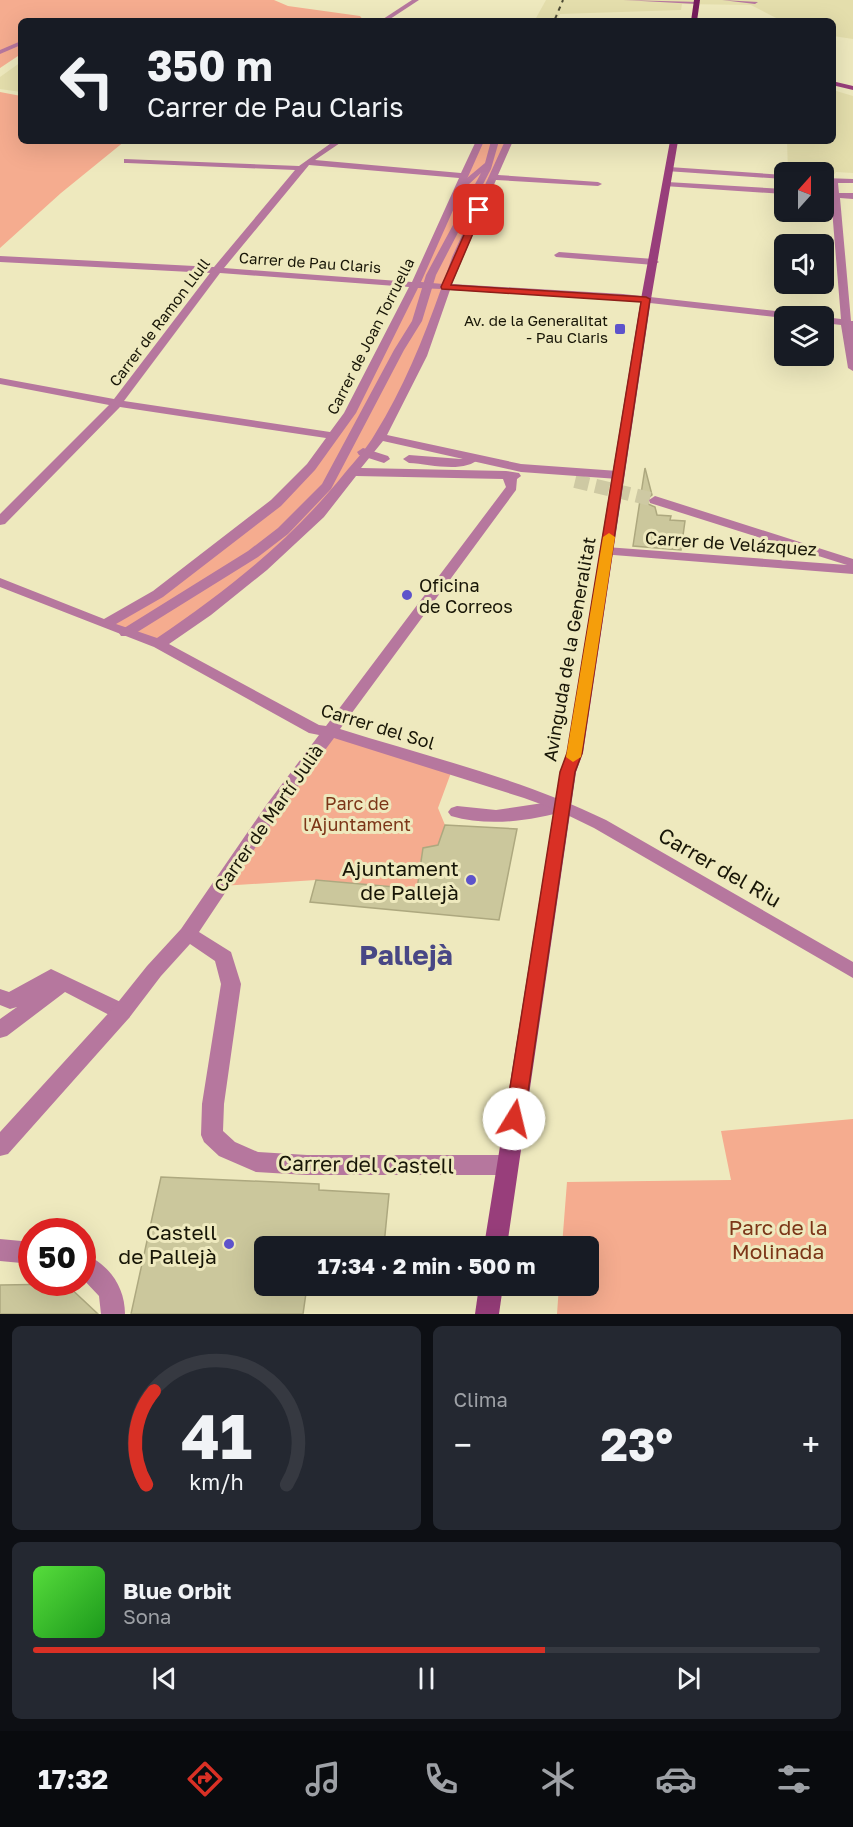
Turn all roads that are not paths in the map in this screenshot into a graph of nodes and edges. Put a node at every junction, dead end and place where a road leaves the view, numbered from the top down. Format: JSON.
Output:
{"nodes":[{"id":1,"x":416,"y":0,"type":"edge"},
{"id":2,"x":626,"y":0,"type":"edge"},
{"id":3,"x":725,"y":0,"type":"edge"},
{"id":4,"x":697,"y":1,"type":"edge"},
{"id":5,"x":755,"y":2,"type":"dead end"},
{"id":6,"x":388,"y":18,"type":"edge"},
{"id":7,"x":694,"y":18,"type":"edge"},
{"id":8,"x":18,"y":44,"type":"edge"},
{"id":9,"x":0,"y":52,"type":"edge"},
{"id":10,"x":836,"y":84,"type":"edge"},
{"id":11,"x":853,"y":88,"type":"edge"},
{"id":12,"x":335,"y":144,"type":"edge"},
{"id":13,"x":473,"y":144,"type":"edge"},
{"id":14,"x":479,"y":144,"type":"edge"},
{"id":15,"x":494,"y":144,"type":"edge"},
{"id":16,"x":508,"y":144,"type":"edge"},
{"id":17,"x":673,"y":144,"type":"edge"},
{"id":18,"x":490,"y":160,"type":"junction"},
{"id":19,"x":127,"y":161,"type":"dead end"},
{"id":20,"x":304,"y":165,"type":"junction"},
{"id":21,"x":669,"y":169,"type":"junction"},
{"id":22,"x":774,"y":176,"type":"edge"},
{"id":23,"x":493,"y":177,"type":"junction"},
{"id":24,"x":462,"y":178,"type":"junction"},
{"id":25,"x":834,"y":180,"type":"joint"},
{"id":26,"x":853,"y":181,"type":"edge"},
{"id":27,"x":598,"y":184,"type":"dead end"},
{"id":28,"x":667,"y":184,"type":"junction"},
{"id":29,"x":774,"y":191,"type":"edge"},
{"id":30,"x":835,"y":195,"type":"junction"},
{"id":31,"x":853,"y":196,"type":"edge"},
{"id":32,"x":452,"y":227,"type":"junction"},
{"id":33,"x":559,"y":255,"type":"dead end"},
{"id":34,"x":0,"y":259,"type":"edge"},
{"id":35,"x":654,"y":262,"type":"junction"},
{"id":36,"x":217,"y":270,"type":"junction"},
{"id":37,"x":421,"y":286,"type":"junction"},
{"id":38,"x":446,"y":287,"type":"junction"},
{"id":39,"x":646,"y":299,"type":"junction"},
{"id":40,"x":774,"y":314,"type":"edge"},
{"id":41,"x":834,"y":321,"type":"edge"},
{"id":42,"x":850,"y":323,"type":"edge"},
{"id":43,"x":853,"y":368,"type":"edge"},
{"id":44,"x":0,"y":381,"type":"edge"},
{"id":45,"x":117,"y":403,"type":"junction"},
{"id":46,"x":333,"y":436,"type":"junction"},
{"id":47,"x":380,"y":437,"type":"junction"},
{"id":48,"x":350,"y":455,"type":"junction"},
{"id":49,"x":474,"y":458,"type":"junction"},
{"id":50,"x":384,"y":459,"type":"dead end"},
{"id":51,"x":409,"y":459,"type":"dead end"},
{"id":52,"x":353,"y":472,"type":"junction"},
{"id":53,"x":506,"y":475,"type":"junction"},
{"id":54,"x":618,"y":475,"type":"junction"},
{"id":55,"x":575,"y":481,"type":"tunnel mouth"},
{"id":56,"x":655,"y":500,"type":"tunnel mouth"},
{"id":57,"x":0,"y":521,"type":"edge"},
{"id":58,"x":795,"y":544,"type":"junction"},
{"id":59,"x":606,"y":551,"type":"junction"},
{"id":60,"x":853,"y":563,"type":"edge"},
{"id":61,"x":784,"y":565,"type":"junction"},
{"id":62,"x":853,"y":570,"type":"edge"},
{"id":63,"x":0,"y":582,"type":"edge"},
{"id":64,"x":105,"y":624,"type":"junction"},
{"id":65,"x":126,"y":633,"type":"junction"},
{"id":66,"x":159,"y":644,"type":"junction"},
{"id":67,"x":329,"y":731,"type":"junction"},
{"id":68,"x":563,"y":806,"type":"junction"},
{"id":69,"x":462,"y":815,"type":"dead end"},
{"id":70,"x":188,"y":934,"type":"junction"},
{"id":71,"x":853,"y":971,"type":"edge"},
{"id":72,"x":64,"y":982,"type":"junction"},
{"id":73,"x":0,"y":997,"type":"edge"},
{"id":74,"x":122,"y":1012,"type":"junction"},
{"id":75,"x":0,"y":1029,"type":"edge"},
{"id":76,"x":0,"y":1147,"type":"edge"},
{"id":77,"x":507,"y":1165,"type":"junction"},
{"id":78,"x":496,"y":1236,"type":"edge"},
{"id":79,"x":0,"y":1250,"type":"edge"},
{"id":80,"x":18,"y":1252,"type":"edge"},
{"id":81,"x":96,"y":1277,"type":"edge"},
{"id":82,"x":489,"y":1296,"type":"edge"},
{"id":83,"x":113,"y":1314,"type":"edge"},
{"id":84,"x":487,"y":1314,"type":"edge"}],
"edges":[{"from":1,"to":6,"type":"street"},
{"from":2,"to":4,"type":"street"},
{"from":3,"to":5,"type":"street"},
{"from":4,"to":7,"type":"main road"},
{"from":8,"to":9,"type":"street"},
{"from":10,"to":11,"type":"main road"},
{"from":12,"to":20,"type":"street","name":"Carrer de Ramon Llull"},
{"from":13,"to":24,"type":"street"},
{"from":14,"to":24,"type":"street"},
{"from":15,"to":18,"type":"street"},
{"from":16,"to":23,"type":"street"},
{"from":17,"to":21,"type":"main road","name":"Avinguda de la Generalitat"},
{"from":18,"to":24,"type":"street"},
{"from":18,"to":32,"type":"street"},
{"from":19,"to":20,"type":"street"},
{"from":20,"to":24,"type":"street"},
{"from":20,"to":36,"type":"street","name":"Carrer de Ramon Llull"},
{"from":21,"to":22,"type":"street"},
{"from":21,"to":28,"type":"main road","name":"Avinguda de la Generalitat"},
{"from":23,"to":27,"type":"street"},
{"from":23,"to":38,"type":"street"},
{"from":24,"to":32,"type":"street"},
{"from":25,"to":26,"type":"street"},
{"from":25,"to":30,"type":"street"},
{"from":28,"to":29,"type":"street"},
{"from":28,"to":35,"type":"main road","name":"Avinguda de la Generalitat"},
{"from":30,"to":31,"type":"street"},
{"from":30,"to":42,"type":"street"},
{"from":32,"to":37,"type":"street"},
{"from":33,"to":35,"type":"street"},
{"from":34,"to":36,"type":"street","name":"Carrer de Pau Claris"},
{"from":35,"to":39,"type":"main road","name":"Avinguda de la Generalitat"},
{"from":36,"to":37,"type":"street","name":"Carrer de Pau Claris"},
{"from":36,"to":45,"type":"street","name":"Carrer de Ramon Llull"},
{"from":37,"to":38,"type":"street","name":"Carrer de Pau Claris"},
{"from":37,"to":46,"type":"street","name":"Carrer de Joan Torruella"},
{"from":37,"to":48,"type":"street"},
{"from":38,"to":39,"type":"street","name":"Carrer de Pau Claris"},
{"from":38,"to":47,"type":"street"},
{"from":39,"to":40,"type":"street","name":"Carrer de Pau Claris"},
{"from":39,"to":54,"type":"main road","name":"Avinguda de la Generalitat"},
{"from":41,"to":42,"type":"street"},
{"from":42,"to":43,"type":"street"},
{"from":44,"to":45,"type":"street"},
{"from":45,"to":46,"type":"street"},
{"from":45,"to":57,"type":"street","name":"Carrer de Ramon Llull"},
{"from":46,"to":64,"type":"street","name":"Carrer de Joan Torruella"},
{"from":47,"to":48,"type":"street"},
{"from":47,"to":49,"type":"street"},
{"from":48,"to":50,"type":"street"},
{"from":48,"to":52,"type":"street"},
{"from":48,"to":65,"type":"street"},
{"from":49,"to":51,"type":"street"},
{"from":49,"to":54,"type":"street"},
{"from":52,"to":53,"type":"street"},
{"from":52,"to":66,"type":"street"},
{"from":53,"to":55,"type":"street"},
{"from":53,"to":67,"type":"street","name":"Carrer de Martí Julià"},
{"from":54,"to":59,"type":"main road","name":"Avinguda de la Generalitat"},
{"from":56,"to":58,"type":"street"},
{"from":58,"to":60,"type":"street"},
{"from":58,"to":61,"type":"street"},
{"from":59,"to":61,"type":"street","name":"Carrer de Velázquez"},
{"from":59,"to":68,"type":"main road","name":"Avinguda de la Generalitat"},
{"from":61,"to":62,"type":"street","name":"Carrer de Velázquez"},
{"from":63,"to":64,"type":"street","name":"Carrer del Sol"},
{"from":64,"to":65,"type":"street","name":"Carrer del Sol"},
{"from":65,"to":66,"type":"street","name":"Carrer del Sol"},
{"from":66,"to":67,"type":"street","name":"Carrer del Sol"},
{"from":67,"to":68,"type":"street","name":"Carrer del Sol"},
{"from":67,"to":70,"type":"street","name":"Carrer de Martí Julià"},
{"from":68,"to":69,"type":"street"},
{"from":68,"to":71,"type":"street","name":"Carrer del Riu"},
{"from":68,"to":77,"type":"main road","name":"Avinguda de la Generalitat"},
{"from":70,"to":74,"type":"street","name":"Carrer de Martí Julià"},
{"from":70,"to":77,"type":"street","name":"Carrer del Castell"},
{"from":72,"to":73,"type":"street"},
{"from":72,"to":74,"type":"street"},
{"from":72,"to":75,"type":"street"},
{"from":74,"to":76,"type":"street","name":"Carrer de Martí Julià"},
{"from":77,"to":78,"type":"main road","name":"Avinguda de la Generalitat"},
{"from":79,"to":80,"type":"street"},
{"from":81,"to":83,"type":"street"},
{"from":82,"to":84,"type":"main road"}]}
